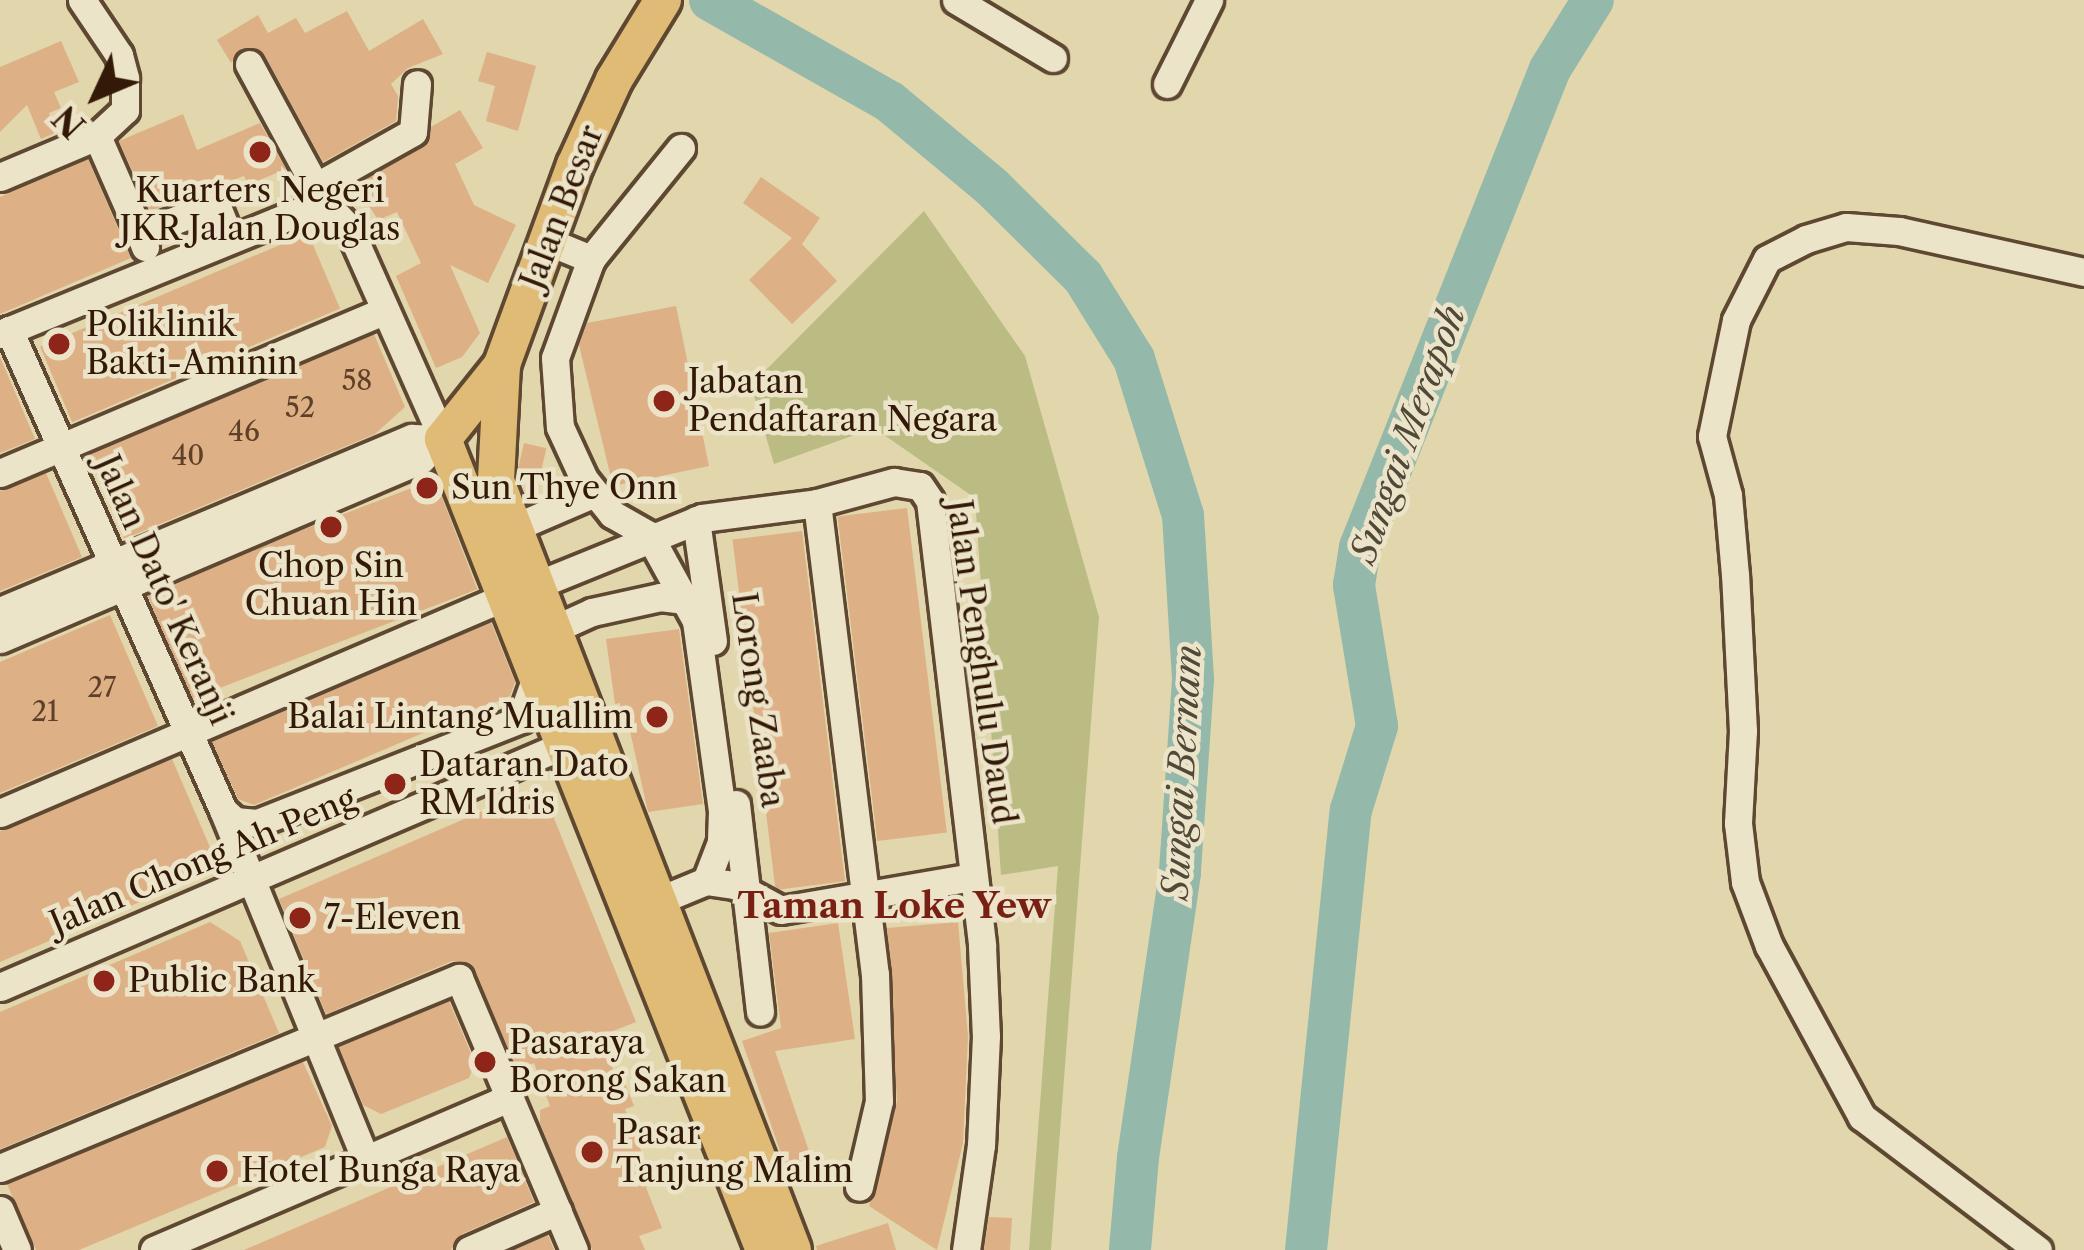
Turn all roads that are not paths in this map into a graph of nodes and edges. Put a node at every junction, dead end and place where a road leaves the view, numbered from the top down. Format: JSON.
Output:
{"nodes":[{"id":1,"x":82,"y":0,"type":"edge"},
{"id":2,"x":663,"y":0,"type":"edge"},
{"id":3,"x":956,"y":0,"type":"edge"},
{"id":4,"x":1209,"y":0,"type":"edge"},
{"id":5,"x":1053,"y":58,"type":"dead end"},
{"id":6,"x":249,"y":64,"type":"dead end"},
{"id":7,"x":417,"y":84,"type":"dead end"},
{"id":8,"x":1167,"y":84,"type":"dead end"},
{"id":9,"x":97,"y":136,"type":"junction"},
{"id":10,"x":681,"y":148,"type":"dead end"},
{"id":11,"x":0,"y":177,"type":"edge"},
{"id":12,"x":320,"y":195,"type":"junction"},
{"id":13,"x":140,"y":234,"type":"junction"},
{"id":14,"x":230,"y":238,"type":"junction"},
{"id":15,"x":548,"y":241,"type":"junction"},
{"id":16,"x":591,"y":259,"type":"junction"},
{"id":17,"x":154,"y":268,"type":"junction"},
{"id":18,"x":2084,"y":272,"type":"edge"},
{"id":19,"x":386,"y":310,"type":"junction"},
{"id":20,"x":4,"y":332,"type":"edge"},
{"id":21,"x":502,"y":365,"type":"junction"},
{"id":22,"x":443,"y":439,"type":"junction"},
{"id":23,"x":61,"y":448,"type":"junction"},
{"id":24,"x":0,"y":473,"type":"edge"},
{"id":25,"x":496,"y":481,"type":"junction"},
{"id":26,"x":595,"y":493,"type":"junction"},
{"id":27,"x":817,"y":503,"type":"junction"},
{"id":28,"x":696,"y":520,"type":"junction"},
{"id":29,"x":511,"y":529,"type":"junction"},
{"id":30,"x":649,"y":535,"type":"junction"},
{"id":31,"x":118,"y":575,"type":"junction"},
{"id":32,"x":520,"y":591,"type":"junction"},
{"id":33,"x":683,"y":600,"type":"junction"},
{"id":34,"x":0,"y":610,"type":"edge"},
{"id":35,"x":550,"y":631,"type":"junction"},
{"id":36,"x":0,"y":639,"type":"edge"},
{"id":37,"x":537,"y":674,"type":"junction"},
{"id":38,"x":188,"y":733,"type":"junction"},
{"id":39,"x":566,"y":744,"type":"junction"},
{"id":40,"x":377,"y":775,"type":"junction"},
{"id":41,"x":223,"y":810,"type":"junction"},
{"id":42,"x":0,"y":813,"type":"edge"},
{"id":43,"x":395,"y":817,"type":"junction"},
{"id":44,"x":972,"y":877,"type":"junction"},
{"id":45,"x":252,"y":879,"type":"junction"},
{"id":46,"x":706,"y":881,"type":"junction"},
{"id":47,"x":748,"y":891,"type":"junction"},
{"id":48,"x":865,"y":896,"type":"junction"},
{"id":49,"x":644,"y":906,"type":"junction"},
{"id":50,"x":0,"y":986,"type":"edge"},
{"id":51,"x":760,"y":1012,"type":"dead end"},
{"id":52,"x":315,"y":1036,"type":"junction"},
{"id":53,"x":509,"y":1098,"type":"junction"},
{"id":54,"x":365,"y":1158,"type":"junction"},
{"id":55,"x":0,"y":1168,"type":"edge"},
{"id":56,"x":859,"y":1187,"type":"dead end"},
{"id":57,"x":0,"y":1210,"type":"edge"},
{"id":58,"x":558,"y":1211,"type":"junction"},
{"id":59,"x":17,"y":1250,"type":"edge"},
{"id":60,"x":154,"y":1250,"type":"edge"},
{"id":61,"x":469,"y":1250,"type":"edge"},
{"id":62,"x":574,"y":1250,"type":"edge"},
{"id":63,"x":764,"y":1250,"type":"edge"},
{"id":64,"x":794,"y":1250,"type":"edge"},
{"id":65,"x":966,"y":1250,"type":"edge"},
{"id":66,"x":2038,"y":1250,"type":"edge"}],
"edges":[{"from":1,"to":9,"type":"street"},
{"from":2,"to":15,"type":"main road","name":"Jalan Besar"},
{"from":3,"to":5,"type":"street"},
{"from":4,"to":8,"type":"street"},
{"from":6,"to":12,"type":"street"},
{"from":7,"to":12,"type":"street"},
{"from":9,"to":11,"type":"street"},
{"from":9,"to":13,"type":"street"},
{"from":10,"to":16,"type":"street"},
{"from":12,"to":14,"type":"street"},
{"from":12,"to":19,"type":"street"},
{"from":13,"to":14,"type":"street"},
{"from":13,"to":17,"type":"street"},
{"from":14,"to":17,"type":"street"},
{"from":15,"to":16,"type":"street"},
{"from":15,"to":21,"type":"main road","name":"Jalan Besar"},
{"from":16,"to":26,"type":"street"},
{"from":17,"to":20,"type":"street"},
{"from":18,"to":66,"type":"street"},
{"from":19,"to":22,"type":"street"},
{"from":19,"to":23,"type":"street"},
{"from":20,"to":23,"type":"street","name":"Jalan Dato' Keranji"},
{"from":21,"to":22,"type":"main road"},
{"from":21,"to":25,"type":"main road"},
{"from":22,"to":25,"type":"main road"},
{"from":22,"to":31,"type":"street"},
{"from":22,"to":32,"type":"main road"},
{"from":23,"to":24,"type":"street"},
{"from":23,"to":31,"type":"street","name":"Jalan Dato' Keranji"},
{"from":25,"to":29,"type":"main road"},
{"from":26,"to":29,"type":"street"},
{"from":26,"to":30,"type":"street"},
{"from":27,"to":28,"type":"street","name":"Jalan Penghulu Daud"},
{"from":27,"to":44,"type":"street","name":"Jalan Penghulu Daud"},
{"from":27,"to":48,"type":"street"},
{"from":28,"to":30,"type":"street","name":"Jalan Penghulu Daud"},
{"from":28,"to":47,"type":"street","name":"Lorong Zaaba"},
{"from":29,"to":32,"type":"main road"},
{"from":30,"to":32,"type":"street","name":"Jalan Penghulu Daud"},
{"from":30,"to":33,"type":"street"},
{"from":31,"to":34,"type":"street"},
{"from":31,"to":36,"type":"street"},
{"from":31,"to":38,"type":"street","name":"Jalan Dato' Keranji"},
{"from":32,"to":35,"type":"main road"},
{"from":32,"to":37,"type":"main road"},
{"from":32,"to":38,"type":"street","name":"Jalan Penghulu Daud"},
{"from":33,"to":35,"type":"street"},
{"from":33,"to":46,"type":"street"},
{"from":35,"to":49,"type":"main road"},
{"from":37,"to":39,"type":"main road"},
{"from":37,"to":40,"type":"street"},
{"from":38,"to":41,"type":"street","name":"Jalan Dato' Keranji"},
{"from":38,"to":42,"type":"street","name":"Jalan Penghulu Daud"},
{"from":39,"to":43,"type":"street","name":"Jalan Chong Ah Peng"},
{"from":39,"to":49,"type":"main road"},
{"from":40,"to":41,"type":"street"},
{"from":40,"to":43,"type":"street"},
{"from":41,"to":45,"type":"street","name":"Jalan Dato' Keranji"},
{"from":43,"to":45,"type":"street","name":"Jalan Chong Ah Peng"},
{"from":44,"to":48,"type":"street"},
{"from":44,"to":65,"type":"street","name":"Jalan Penghulu Daud"},
{"from":45,"to":50,"type":"street","name":"Jalan Chong Ah Peng"},
{"from":45,"to":52,"type":"street","name":"Jalan Dato' Keranji"},
{"from":46,"to":47,"type":"street"},
{"from":46,"to":49,"type":"street"},
{"from":47,"to":48,"type":"street"},
{"from":47,"to":51,"type":"street","name":"Lorong Zaaba"},
{"from":48,"to":56,"type":"street"},
{"from":49,"to":63,"type":"main road"},
{"from":49,"to":64,"type":"main road"},
{"from":52,"to":53,"type":"street"},
{"from":52,"to":54,"type":"street","name":"Jalan Dato' Keranji"},
{"from":52,"to":55,"type":"street"},
{"from":53,"to":54,"type":"street"},
{"from":53,"to":58,"type":"street"},
{"from":54,"to":60,"type":"street"},
{"from":57,"to":59,"type":"street"},
{"from":58,"to":61,"type":"street"},
{"from":58,"to":62,"type":"street"}]}
